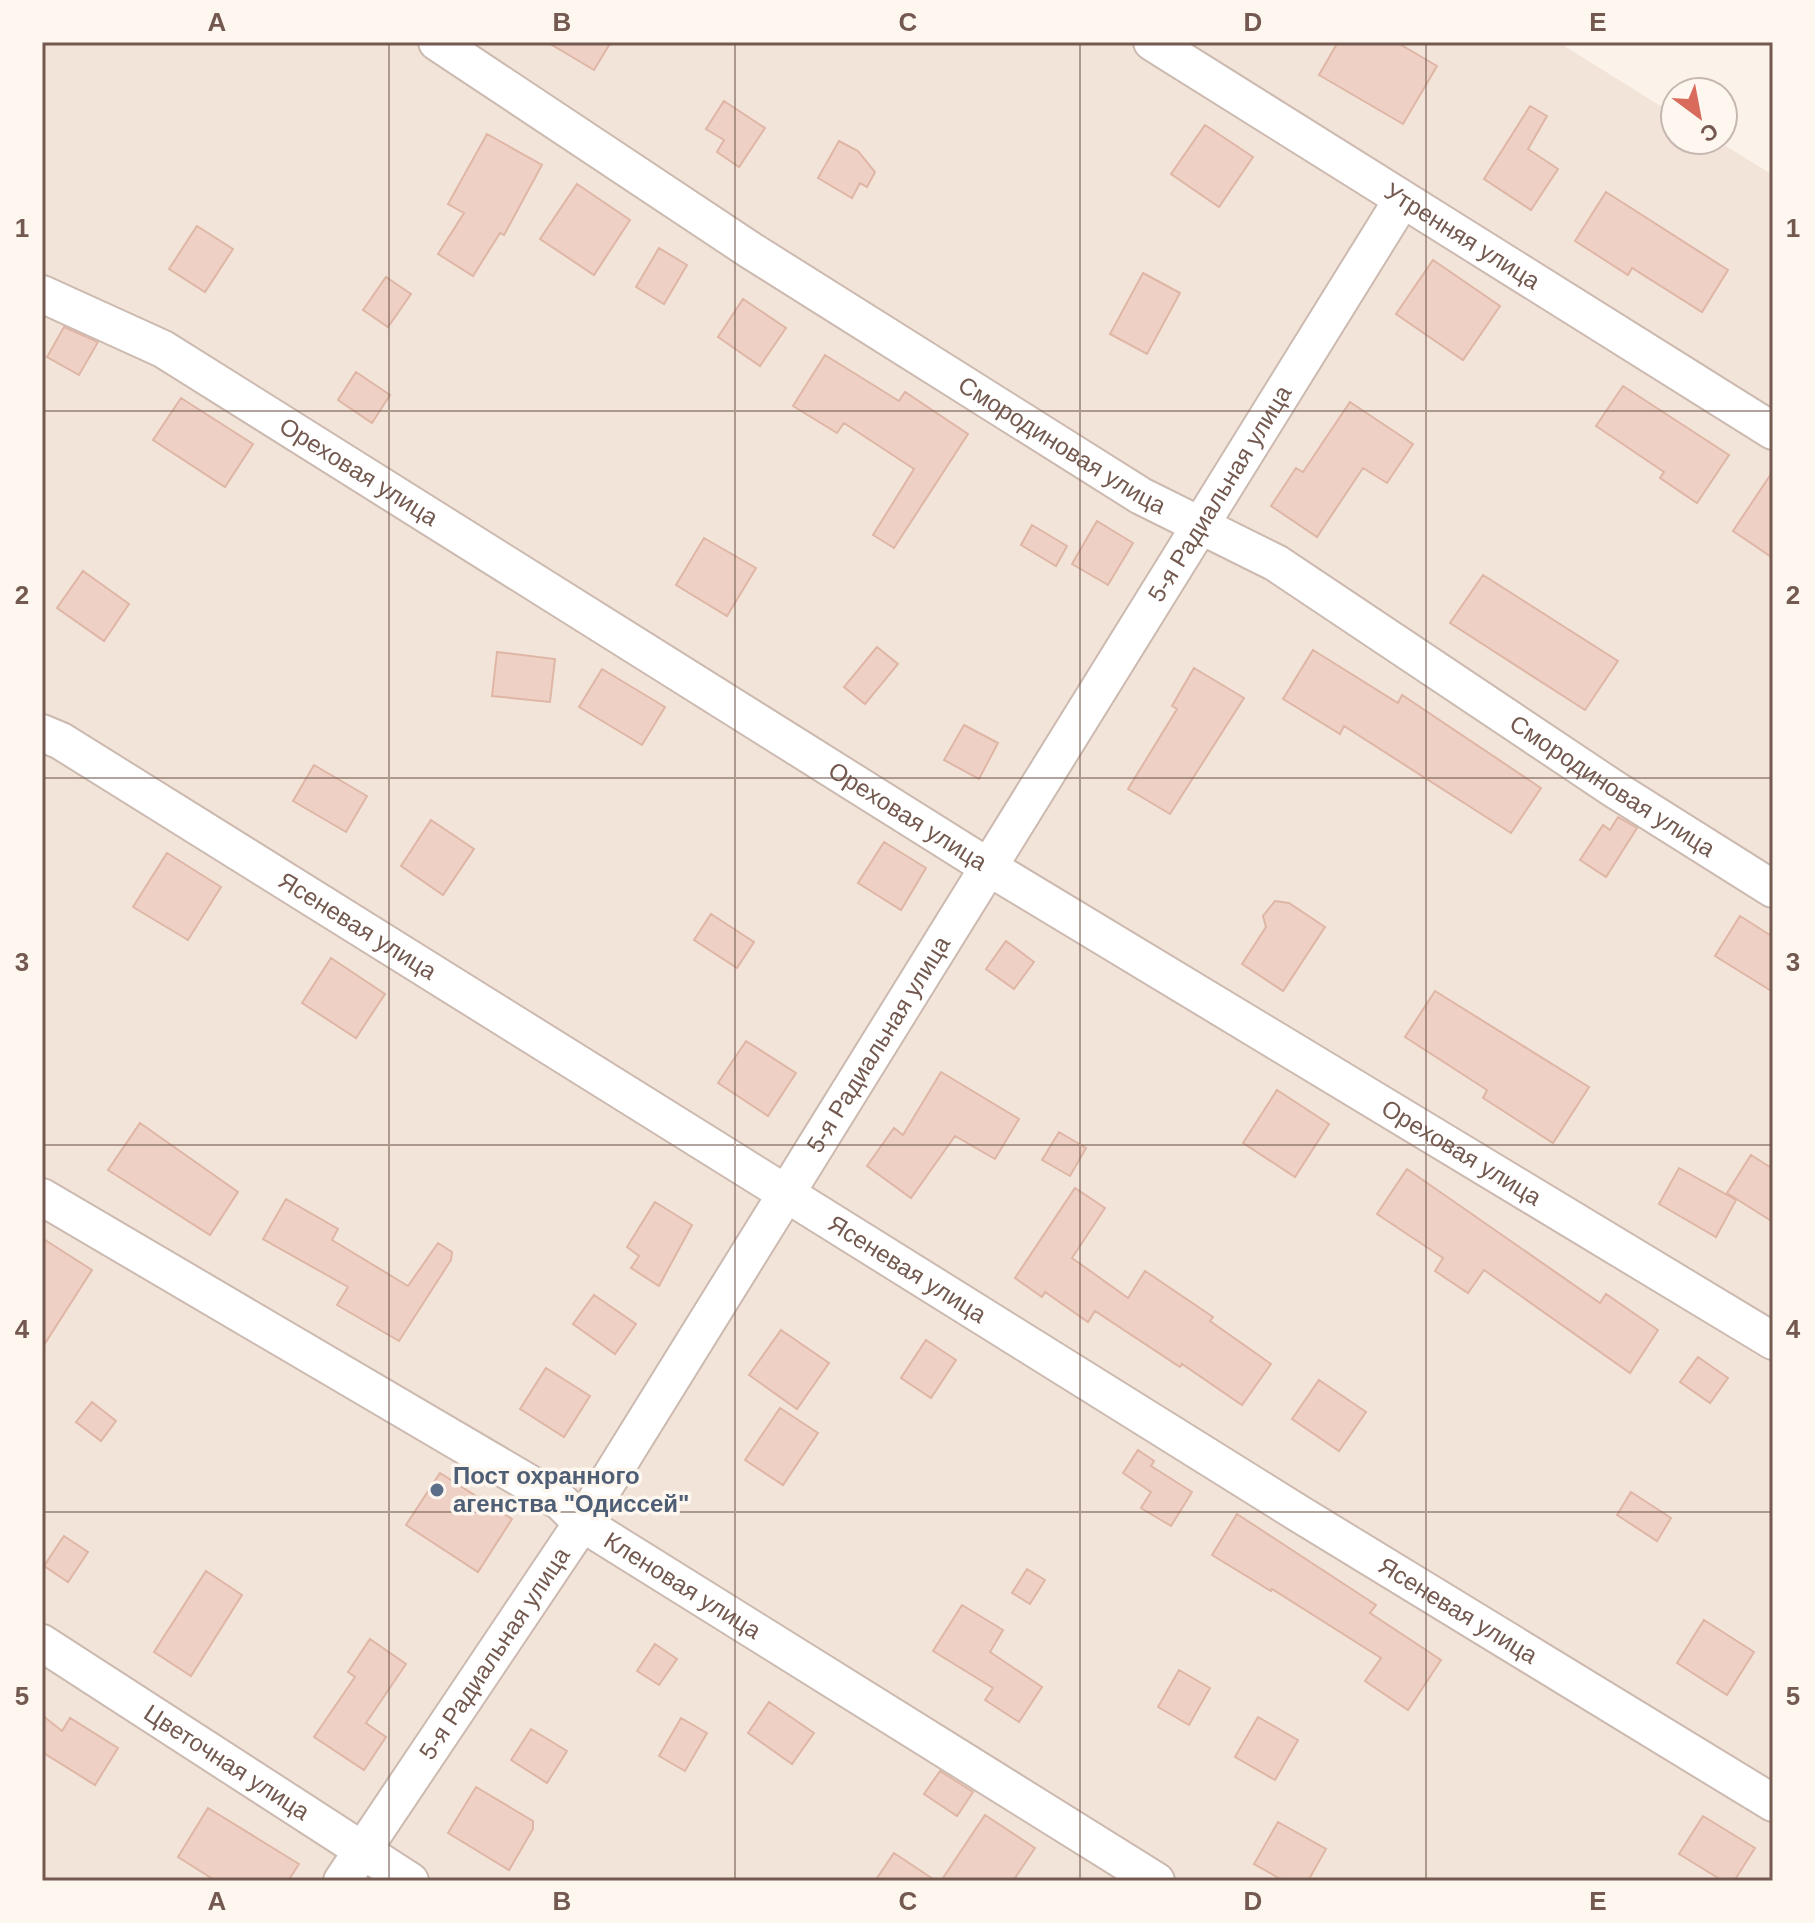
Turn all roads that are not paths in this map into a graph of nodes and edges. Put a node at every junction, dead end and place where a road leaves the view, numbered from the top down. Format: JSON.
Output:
{"nodes":[{"id":1,"x":437,"y":42,"type":"edge"},
{"id":2,"x":1152,"y":42,"type":"edge"},
{"id":3,"x":1402,"y":200,"type":"junction"},
{"id":4,"x":42,"y":294,"type":"edge"},
{"id":5,"x":1773,"y":431,"type":"edge"},
{"id":6,"x":1200,"y":523,"type":"junction"},
{"id":7,"x":42,"y":733,"type":"edge"},
{"id":8,"x":990,"y":868,"type":"junction"},
{"id":9,"x":1773,"y":889,"type":"edge"},
{"id":10,"x":787,"y":1193,"type":"junction"},
{"id":11,"x":42,"y":1197,"type":"edge"},
{"id":12,"x":1773,"y":1341,"type":"edge"},
{"id":13,"x":582,"y":1523,"type":"junction"},
{"id":14,"x":42,"y":1643,"type":"edge"},
{"id":15,"x":1773,"y":1803,"type":"edge"},
{"id":16,"x":361,"y":1850,"type":"junction"},
{"id":17,"x":342,"y":1881,"type":"edge"},
{"id":18,"x":410,"y":1881,"type":"edge"},
{"id":19,"x":1156,"y":1881,"type":"edge"}],
"edges":[{"from":1,"to":6,"type":"street","name":"Смородиновая улица"},
{"from":2,"to":3,"type":"street","name":"Утренняя улица"},
{"from":3,"to":5,"type":"street","name":"Утренняя улица"},
{"from":3,"to":6,"type":"street","name":"5-я Радиальная улица"},
{"from":4,"to":8,"type":"street","name":"Ореховая улица"},
{"from":6,"to":8,"type":"street","name":"5-я Радиальная улица"},
{"from":6,"to":9,"type":"street","name":"Смородиновая улица"},
{"from":7,"to":10,"type":"street","name":"Ясеневая улица"},
{"from":8,"to":10,"type":"street","name":"5-я Радиальная улица"},
{"from":8,"to":12,"type":"street","name":"Ореховая улица"},
{"from":10,"to":13,"type":"street","name":"5-я Радиальная улица"},
{"from":10,"to":15,"type":"street","name":"Ясеневая улица"},
{"from":11,"to":13,"type":"street","name":"Кленовая улица"},
{"from":13,"to":16,"type":"street","name":"5-я Радиальная улица"},
{"from":13,"to":19,"type":"street","name":"Кленовая улица"},
{"from":14,"to":16,"type":"street","name":"Цветочная улица"},
{"from":16,"to":17,"type":"street","name":"5-я Радиальная улица"},
{"from":16,"to":18,"type":"street","name":"Цветочная улица"}]}
